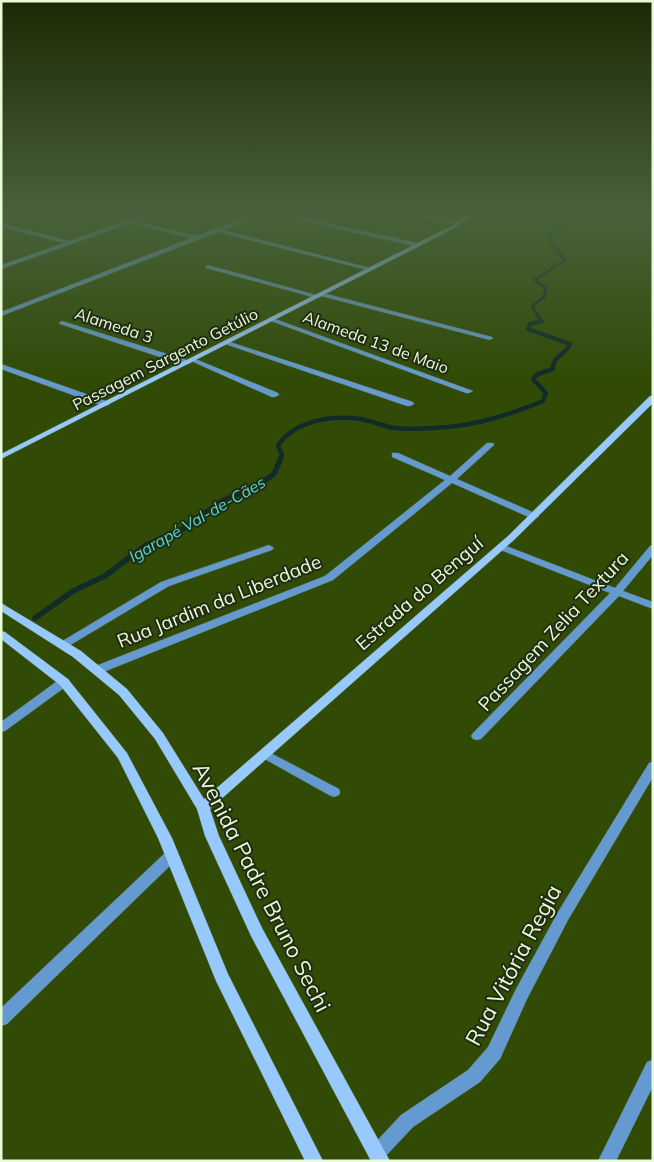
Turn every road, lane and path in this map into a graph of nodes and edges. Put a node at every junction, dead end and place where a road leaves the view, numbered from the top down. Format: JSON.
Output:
{"nodes":[{"id":1,"x":121,"y":267,"type":"edge"},
{"id":2,"x":208,"y":267,"type":"dead end"},
{"id":3,"x":365,"y":267,"type":"edge"},
{"id":4,"x":375,"y":267,"type":"edge"},
{"id":5,"x":372,"y":269,"type":"junction"},
{"id":6,"x":320,"y":296,"type":"junction"},
{"id":7,"x":1,"y":314,"type":"edge"},
{"id":8,"x":273,"y":320,"type":"junction"},
{"id":9,"x":62,"y":323,"type":"dead end"},
{"id":10,"x":490,"y":338,"type":"dead end"},
{"id":11,"x":227,"y":344,"type":"junction"},
{"id":12,"x":190,"y":362,"type":"junction"},
{"id":13,"x":1,"y":366,"type":"edge"},
{"id":14,"x":469,"y":391,"type":"dead end"},
{"id":15,"x":275,"y":395,"type":"dead end"},
{"id":16,"x":653,"y":398,"type":"edge"},
{"id":17,"x":106,"y":404,"type":"junction"},
{"id":18,"x":410,"y":404,"type":"dead end"},
{"id":19,"x":490,"y":445,"type":"dead end"},
{"id":20,"x":2,"y":456,"type":"edge"},
{"id":21,"x":395,"y":456,"type":"dead end"},
{"id":22,"x":450,"y":481,"type":"junction"},
{"id":23,"x":534,"y":516,"type":"junction"},
{"id":24,"x":501,"y":547,"type":"junction"},
{"id":25,"x":269,"y":548,"type":"dead end"},
{"id":26,"x":653,"y":548,"type":"edge"},
{"id":27,"x":617,"y":592,"type":"junction"},
{"id":28,"x":1,"y":606,"type":"edge"},
{"id":29,"x":653,"y":606,"type":"edge"},
{"id":30,"x":1,"y":634,"type":"edge"},
{"id":31,"x":63,"y":644,"type":"junction"},
{"id":32,"x":97,"y":670,"type":"junction"},
{"id":33,"x":60,"y":685,"type":"junction"},
{"id":34,"x":1,"y":728,"type":"edge"},
{"id":35,"x":477,"y":736,"type":"dead end"},
{"id":36,"x":265,"y":754,"type":"junction"},
{"id":37,"x":653,"y":766,"type":"edge"},
{"id":38,"x":334,"y":792,"type":"dead end"},
{"id":39,"x":203,"y":808,"type":"junction"},
{"id":40,"x":171,"y":856,"type":"junction"},
{"id":41,"x":1,"y":1019,"type":"edge"},
{"id":42,"x":653,"y":1068,"type":"edge"},
{"id":43,"x":379,"y":1157,"type":"edge"},
{"id":44,"x":314,"y":1161,"type":"edge"},
{"id":45,"x":607,"y":1161,"type":"edge"}],
"edges":[{"from":1,"to":7,"type":"street"},
{"from":2,"to":6,"type":"street"},
{"from":3,"to":5,"type":"street"},
{"from":4,"to":5,"type":"street","name":"Passagem Sargento Getúlio"},
{"from":5,"to":6,"type":"street","name":"Passagem Sargento Getúlio"},
{"from":6,"to":8,"type":"street","name":"Passagem Sargento Getúlio"},
{"from":6,"to":10,"type":"street"},
{"from":8,"to":11,"type":"street","name":"Passagem Sargento Getúlio"},
{"from":8,"to":14,"type":"street","name":"Alameda 13 de Maio"},
{"from":9,"to":12,"type":"street","name":"Alameda 3"},
{"from":11,"to":12,"type":"street","name":"Passagem Sargento Getúlio"},
{"from":11,"to":18,"type":"street"},
{"from":12,"to":15,"type":"street","name":"Alameda 3"},
{"from":12,"to":17,"type":"street","name":"Passagem Sargento Getúlio"},
{"from":13,"to":17,"type":"street"},
{"from":16,"to":23,"type":"street","name":"Estrada do Benguí"},
{"from":17,"to":20,"type":"street","name":"Passagem Sargento Getúlio"},
{"from":19,"to":22,"type":"street","name":"Rua Jardim da Liberdade"},
{"from":21,"to":22,"type":"street"},
{"from":22,"to":23,"type":"street"},
{"from":22,"to":32,"type":"street","name":"Rua Jardim da Liberdade"},
{"from":23,"to":24,"type":"street","name":"Estrada do Benguí"},
{"from":24,"to":27,"type":"street"},
{"from":24,"to":36,"type":"street","name":"Estrada do Benguí"},
{"from":25,"to":31,"type":"street"},
{"from":26,"to":27,"type":"street","name":"Passagem Zelia Textura"},
{"from":27,"to":29,"type":"street"},
{"from":27,"to":35,"type":"street","name":"Passagem Zelia Textura"},
{"from":28,"to":31,"type":"street","name":"Avenida Padre Bruno Sechi"},
{"from":30,"to":33,"type":"street"},
{"from":31,"to":32,"type":"street","name":"Avenida Padre Bruno Sechi"},
{"from":32,"to":39,"type":"street","name":"Avenida Padre Bruno Sechi"},
{"from":33,"to":34,"type":"street"},
{"from":33,"to":40,"type":"street"},
{"from":36,"to":38,"type":"street"},
{"from":36,"to":39,"type":"street","name":"Estrada do Benguí"},
{"from":37,"to":43,"type":"street","name":"Rua Vitória Regia"},
{"from":39,"to":43,"type":"street","name":"Avenida Padre Bruno Sechi"},
{"from":40,"to":41,"type":"street"},
{"from":40,"to":44,"type":"street"},
{"from":42,"to":45,"type":"street"}]}
